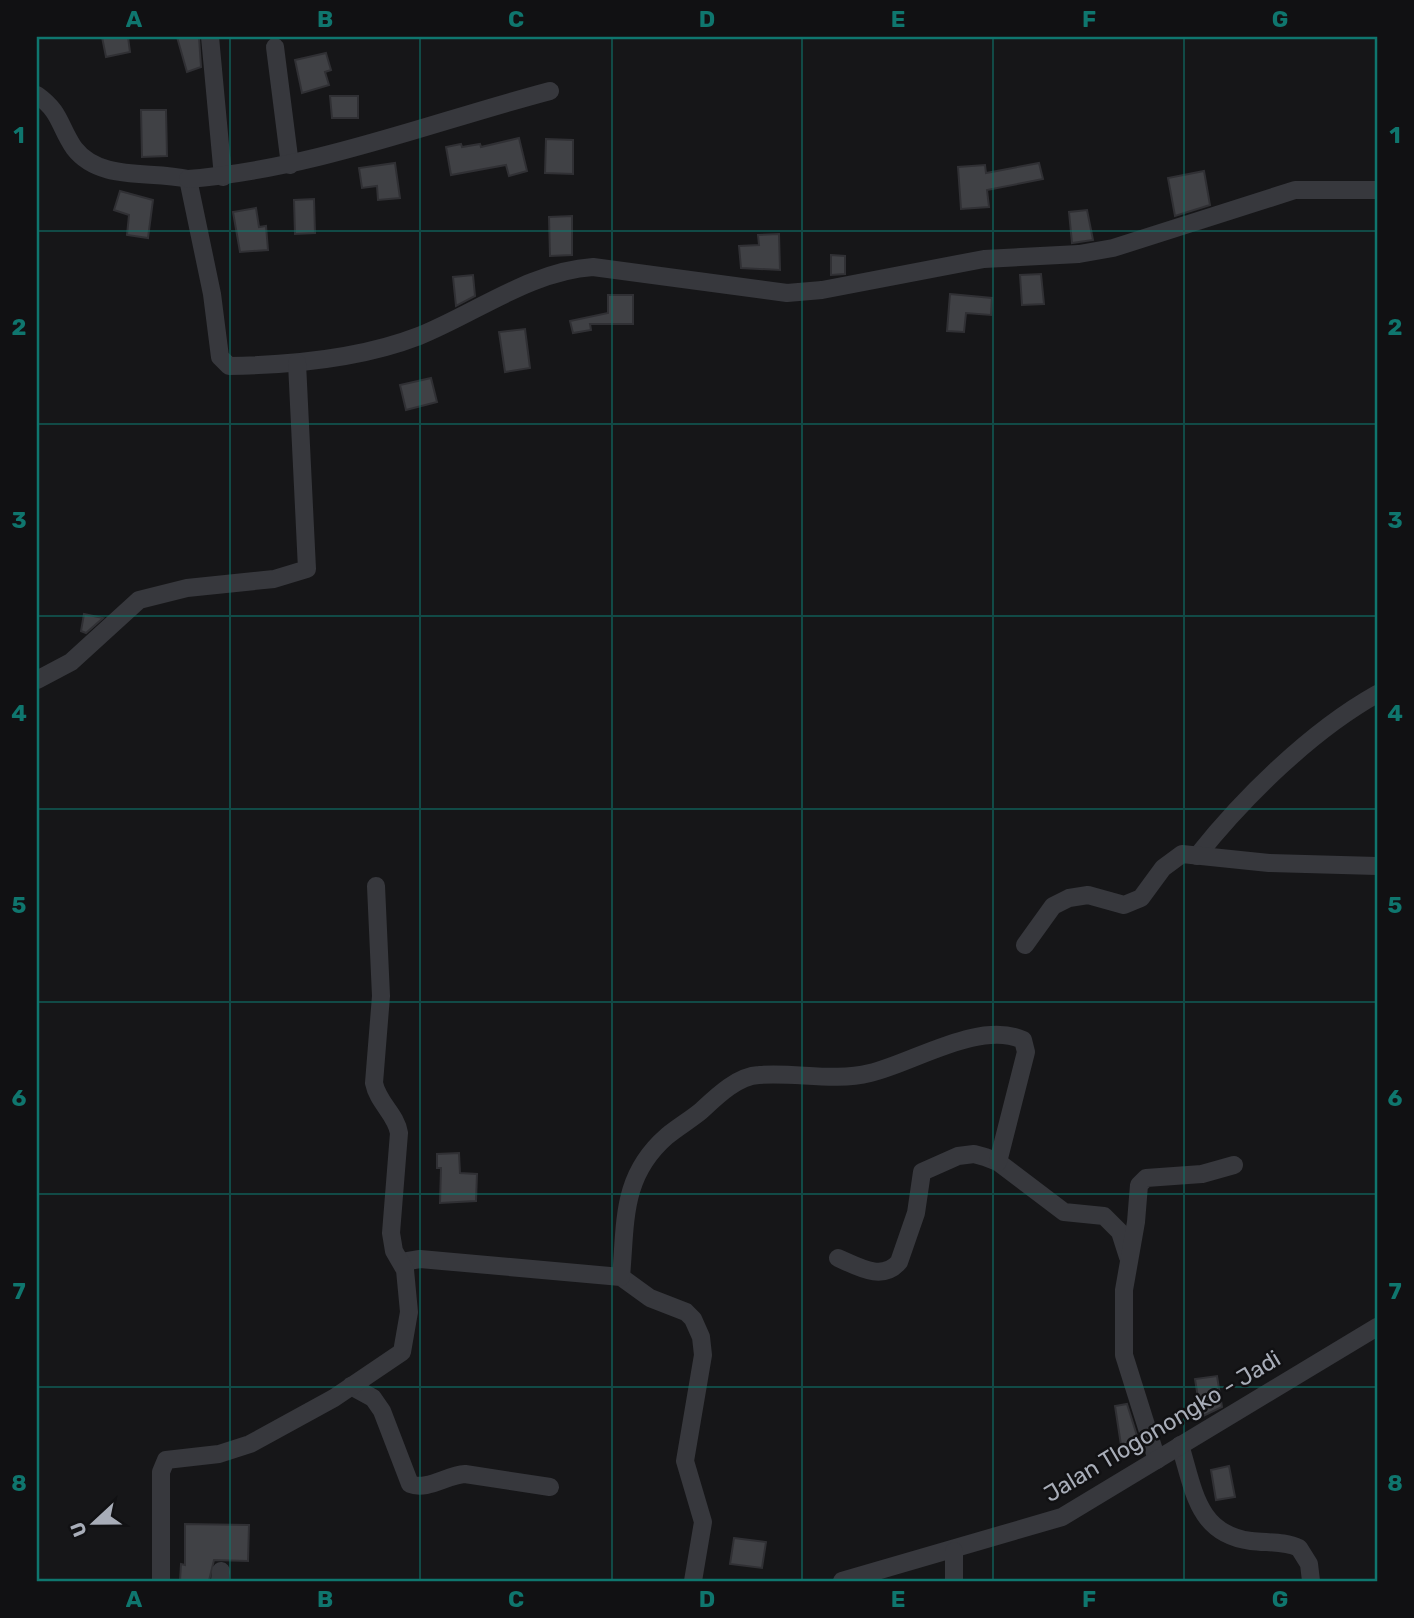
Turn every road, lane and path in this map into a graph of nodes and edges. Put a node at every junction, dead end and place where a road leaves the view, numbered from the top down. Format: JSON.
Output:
{"nodes":[{"id":1,"x":210,"y":37,"type":"edge"},
{"id":2,"x":275,"y":47,"type":"dead end"},
{"id":3,"x":550,"y":91,"type":"dead end"},
{"id":4,"x":37,"y":95,"type":"edge"},
{"id":5,"x":290,"y":165,"type":"junction"},
{"id":6,"x":223,"y":177,"type":"junction"},
{"id":7,"x":188,"y":179,"type":"junction"},
{"id":8,"x":1377,"y":190,"type":"edge"},
{"id":9,"x":297,"y":363,"type":"junction"},
{"id":10,"x":37,"y":680,"type":"edge"},
{"id":11,"x":1377,"y":694,"type":"edge"},
{"id":12,"x":1197,"y":856,"type":"junction"},
{"id":13,"x":1377,"y":866,"type":"edge"},
{"id":14,"x":376,"y":886,"type":"dead end"},
{"id":15,"x":1024,"y":945,"type":"dead end"},
{"id":16,"x":998,"y":1162,"type":"junction"},
{"id":17,"x":1234,"y":1165,"type":"dead end"},
{"id":18,"x":1128,"y":1256,"type":"junction"},
{"id":19,"x":838,"y":1258,"type":"dead end"},
{"id":20,"x":402,"y":1262,"type":"junction"},
{"id":21,"x":621,"y":1277,"type":"junction"},
{"id":22,"x":1377,"y":1327,"type":"edge"},
{"id":23,"x":351,"y":1386,"type":"junction"},
{"id":24,"x":1180,"y":1445,"type":"junction"},
{"id":25,"x":1157,"y":1460,"type":"junction"},
{"id":26,"x":550,"y":1487,"type":"dead end"},
{"id":27,"x":954,"y":1550,"type":"junction"},
{"id":28,"x":161,"y":1581,"type":"edge"},
{"id":29,"x":693,"y":1581,"type":"edge"},
{"id":30,"x":842,"y":1581,"type":"edge"},
{"id":31,"x":954,"y":1581,"type":"edge"},
{"id":32,"x":1311,"y":1581,"type":"edge"}],
"edges":[{"from":1,"to":6,"type":"street"},
{"from":2,"to":5,"type":"street"},
{"from":3,"to":5,"type":"street"},
{"from":4,"to":7,"type":"street"},
{"from":5,"to":6,"type":"street"},
{"from":6,"to":7,"type":"street"},
{"from":7,"to":9,"type":"street"},
{"from":8,"to":9,"type":"street"},
{"from":9,"to":10,"type":"street"},
{"from":11,"to":12,"type":"street"},
{"from":12,"to":13,"type":"street"},
{"from":12,"to":15,"type":"street"},
{"from":14,"to":20,"type":"street"},
{"from":16,"to":18,"type":"street"},
{"from":16,"to":19,"type":"street"},
{"from":16,"to":21,"type":"street"},
{"from":17,"to":18,"type":"street"},
{"from":18,"to":25,"type":"street"},
{"from":20,"to":21,"type":"street"},
{"from":20,"to":23,"type":"street"},
{"from":21,"to":29,"type":"street"},
{"from":22,"to":24,"type":"street","name":"Jalan Tlogonongko - Jadi"},
{"from":23,"to":26,"type":"street"},
{"from":23,"to":28,"type":"street"},
{"from":24,"to":25,"type":"street","name":"Jalan Tlogonongko - Jadi"},
{"from":24,"to":32,"type":"street"},
{"from":25,"to":27,"type":"street","name":"Jalan Tlogonongko - Jadi"},
{"from":27,"to":30,"type":"street","name":"Jalan Tlogonongko - Jadi"},
{"from":27,"to":31,"type":"street"}]}
